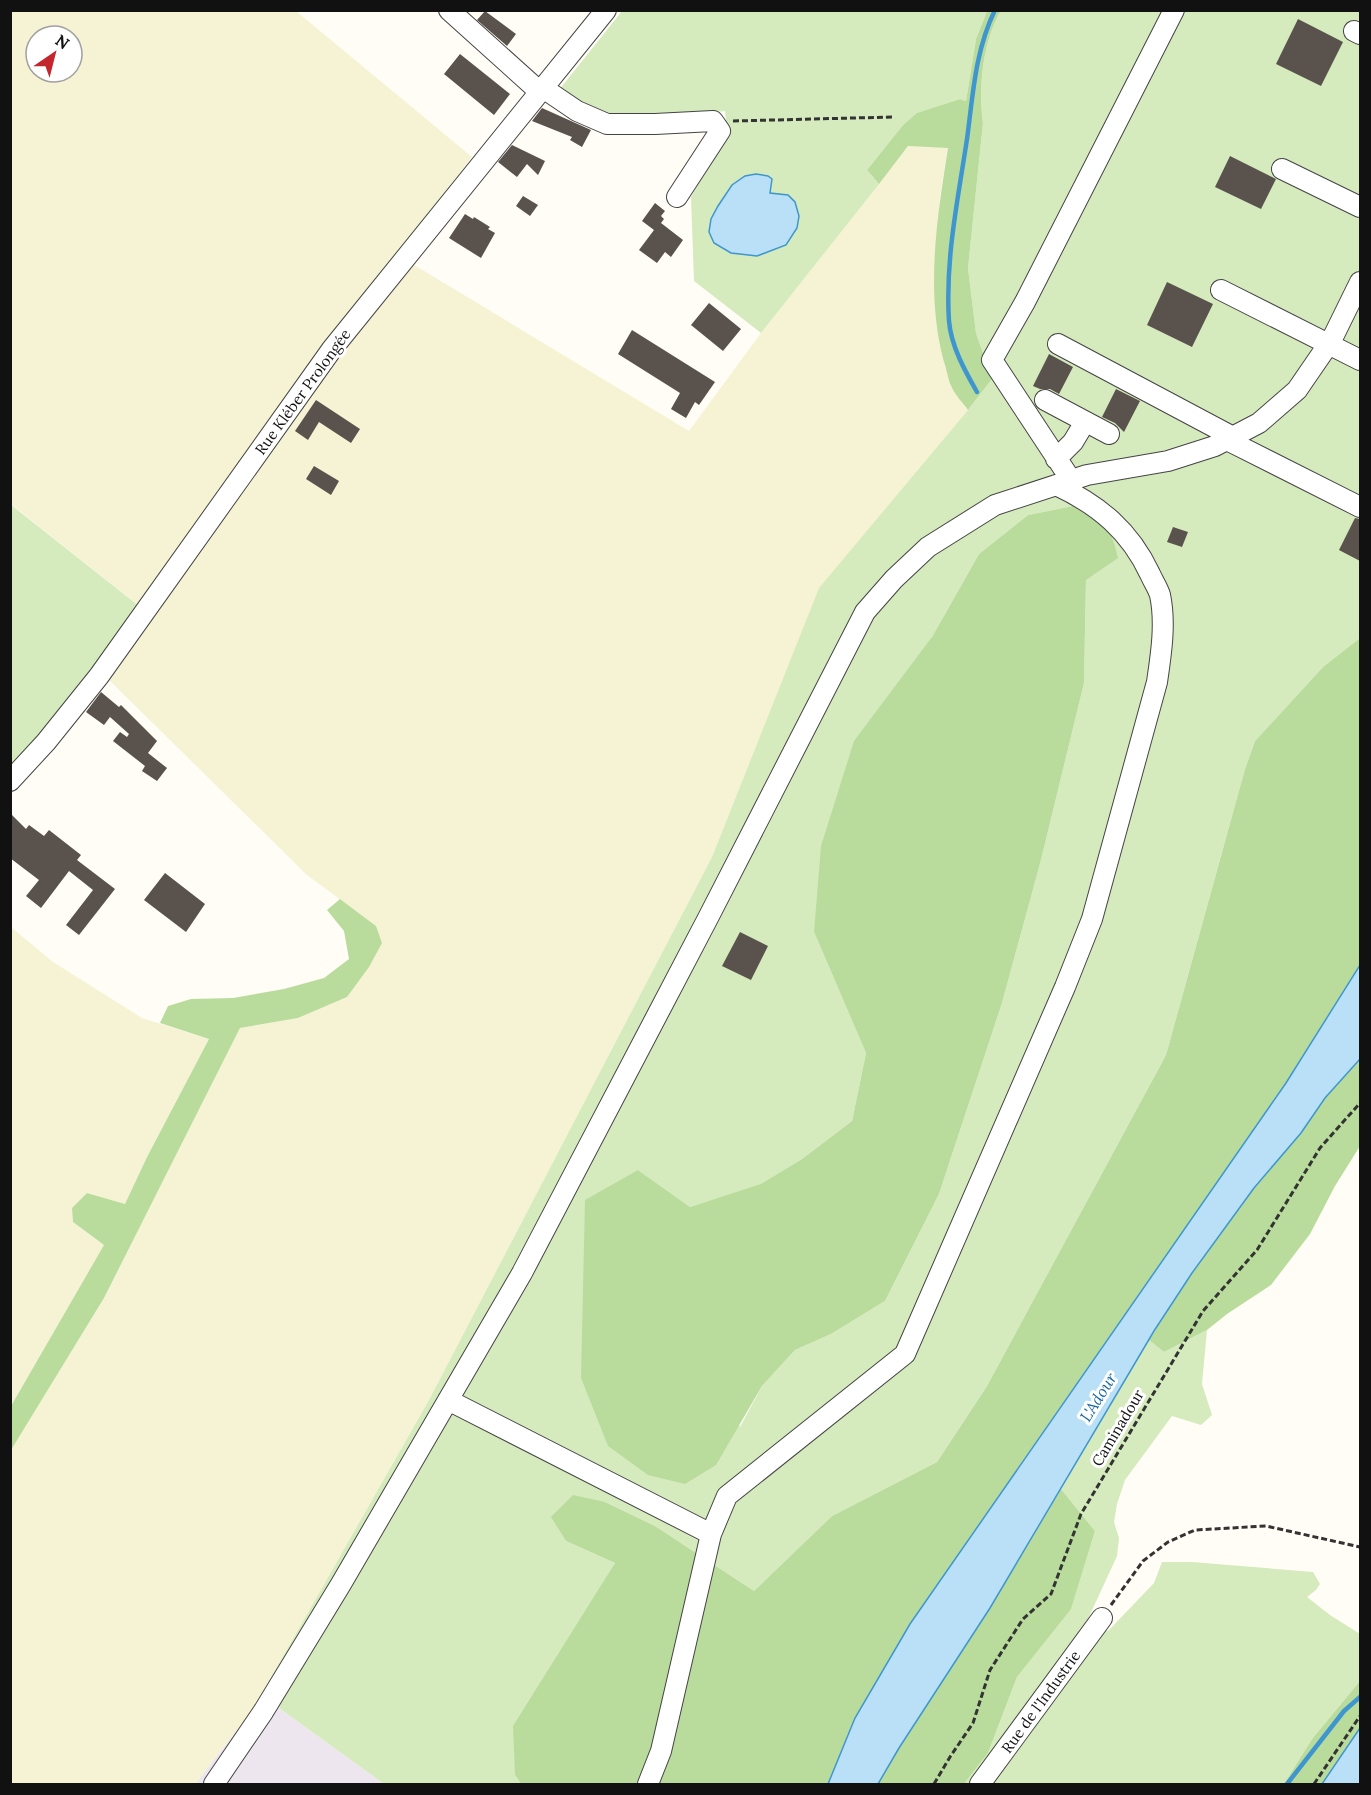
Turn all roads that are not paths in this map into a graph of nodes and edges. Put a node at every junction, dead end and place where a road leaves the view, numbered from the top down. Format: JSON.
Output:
{"nodes":[{"id":1,"x":449,"y":10,"type":"edge"},
{"id":2,"x":606,"y":10,"type":"edge"},
{"id":3,"x":1174,"y":10,"type":"edge"},
{"id":4,"x":542,"y":90,"type":"junction"},
{"id":5,"x":1282,"y":169,"type":"dead end"},
{"id":6,"x":678,"y":197,"type":"dead end"},
{"id":7,"x":1360,"y":207,"type":"edge"},
{"id":8,"x":1360,"y":282,"type":"edge"},
{"id":9,"x":1221,"y":290,"type":"dead end"},
{"id":10,"x":1058,"y":344,"type":"dead end"},
{"id":11,"x":1329,"y":344,"type":"junction"},
{"id":12,"x":1360,"y":360,"type":"edge"},
{"id":13,"x":1045,"y":400,"type":"dead end"},
{"id":14,"x":1085,"y":422,"type":"junction"},
{"id":15,"x":1109,"y":434,"type":"dead end"},
{"id":16,"x":1230,"y":438,"type":"junction"},
{"id":17,"x":1056,"y":459,"type":"junction"},
{"id":18,"x":1064,"y":482,"type":"junction"},
{"id":19,"x":1360,"y":507,"type":"edge"},
{"id":20,"x":10,"y":781,"type":"edge"},
{"id":21,"x":448,"y":1400,"type":"junction"},
{"id":22,"x":711,"y":1534,"type":"junction"},
{"id":23,"x":1102,"y":1618,"type":"road end"},
{"id":24,"x":214,"y":1785,"type":"edge"},
{"id":25,"x":648,"y":1785,"type":"edge"},
{"id":26,"x":980,"y":1785,"type":"edge"}],
"edges":[{"from":1,"to":4,"type":"street"},
{"from":2,"to":4,"type":"street","name":"Rue Kléber Prolongée"},
{"from":3,"to":17,"type":"street"},
{"from":4,"to":6,"type":"street"},
{"from":4,"to":20,"type":"street","name":"Rue Kléber Prolongée"},
{"from":5,"to":7,"type":"street"},
{"from":8,"to":11,"type":"street"},
{"from":9,"to":11,"type":"street"},
{"from":10,"to":16,"type":"street"},
{"from":11,"to":12,"type":"street"},
{"from":11,"to":16,"type":"street"},
{"from":13,"to":14,"type":"street"},
{"from":14,"to":15,"type":"street"},
{"from":14,"to":17,"type":"street"},
{"from":16,"to":18,"type":"street"},
{"from":16,"to":19,"type":"street"},
{"from":17,"to":18,"type":"street"},
{"from":18,"to":21,"type":"street"},
{"from":18,"to":22,"type":"street"},
{"from":21,"to":22,"type":"street"},
{"from":21,"to":24,"type":"street"},
{"from":22,"to":25,"type":"street"},
{"from":23,"to":26,"type":"street","name":"Rue de l'Industrie"}]}
